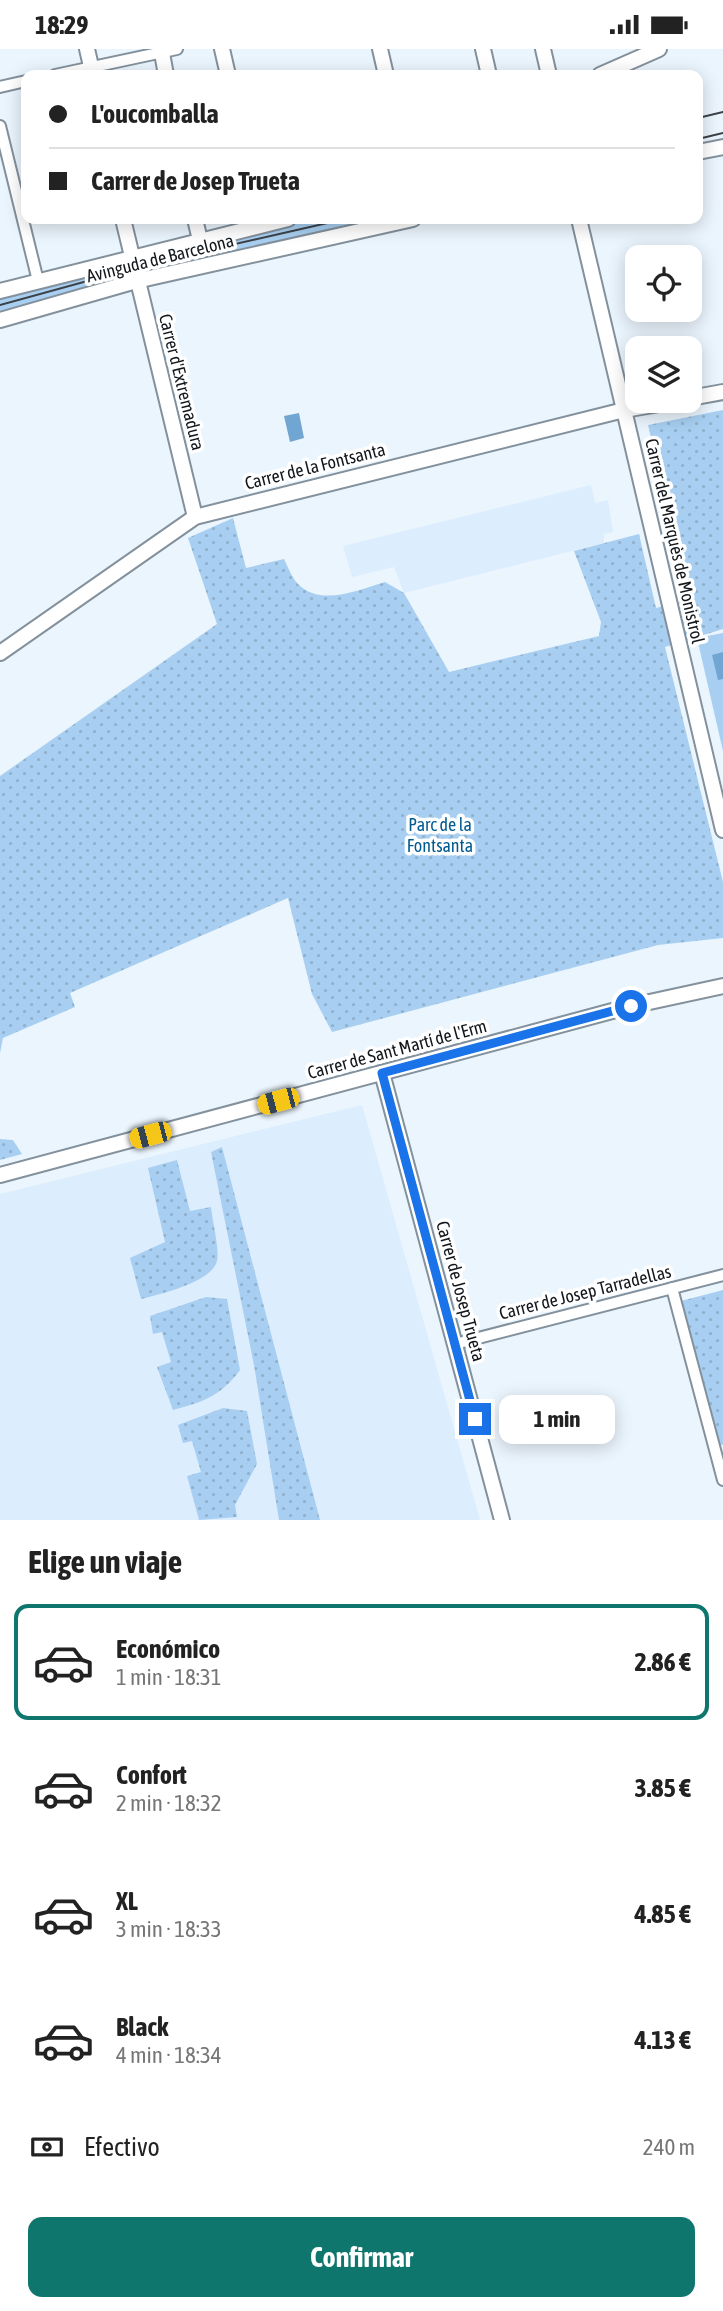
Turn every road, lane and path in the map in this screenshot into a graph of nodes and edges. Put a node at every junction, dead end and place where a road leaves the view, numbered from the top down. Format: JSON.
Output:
{"nodes":[{"id":1,"x":87,"y":49,"type":"edge"},
{"id":2,"x":177,"y":49,"type":"edge"},
{"id":3,"x":222,"y":49,"type":"edge"},
{"id":4,"x":380,"y":49,"type":"edge"},
{"id":5,"x":483,"y":49,"type":"edge"},
{"id":6,"x":543,"y":49,"type":"edge"},
{"id":7,"x":659,"y":49,"type":"edge"},
{"id":8,"x":162,"y":53,"type":"junction"},
{"id":9,"x":642,"y":53,"type":"edge"},
{"id":10,"x":92,"y":70,"type":"edge"},
{"id":11,"x":99,"y":70,"type":"edge"},
{"id":12,"x":165,"y":70,"type":"edge"},
{"id":13,"x":227,"y":70,"type":"edge"},
{"id":14,"x":385,"y":70,"type":"edge"},
{"id":15,"x":488,"y":70,"type":"edge"},
{"id":16,"x":548,"y":70,"type":"edge"},
{"id":17,"x":610,"y":70,"type":"edge"},
{"id":18,"x":21,"y":83,"type":"edge"},
{"id":19,"x":0,"y":87,"type":"edge"},
{"id":20,"x":0,"y":126,"type":"edge"},
{"id":21,"x":723,"y":146,"type":"edge"},
{"id":22,"x":703,"y":151,"type":"edge"},
{"id":23,"x":21,"y":214,"type":"edge"},
{"id":24,"x":23,"y":224,"type":"edge"},
{"id":25,"x":124,"y":224,"type":"edge"},
{"id":26,"x":196,"y":224,"type":"edge"},
{"id":27,"x":253,"y":224,"type":"edge"},
{"id":28,"x":391,"y":224,"type":"edge"},
{"id":29,"x":580,"y":224,"type":"edge"},
{"id":30,"x":200,"y":240,"type":"junction"},
{"id":31,"x":131,"y":256,"type":"junction"},
{"id":32,"x":37,"y":281,"type":"junction"},
{"id":33,"x":136,"y":281,"type":"junction"},
{"id":34,"x":0,"y":291,"type":"edge"},
{"id":35,"x":0,"y":320,"type":"edge"},
{"id":36,"x":723,"y":392,"type":"edge"},
{"id":37,"x":702,"y":396,"type":"edge"},
{"id":38,"x":624,"y":410,"type":"junction"},
{"id":39,"x":195,"y":517,"type":"junction"},
{"id":40,"x":0,"y":653,"type":"edge"},
{"id":41,"x":723,"y":831,"type":"edge"},
{"id":42,"x":723,"y":985,"type":"edge"},
{"id":43,"x":382,"y":1073,"type":"junction"},
{"id":44,"x":0,"y":1175,"type":"edge"},
{"id":45,"x":723,"y":1275,"type":"edge"},
{"id":46,"x":672,"y":1288,"type":"junction"},
{"id":47,"x":455,"y":1344,"type":"junction"},
{"id":48,"x":723,"y":1480,"type":"edge"},
{"id":49,"x":502,"y":1520,"type":"edge"}],
"edges":[{"from":1,"to":10,"type":"street"},
{"from":2,"to":8,"type":"street"},
{"from":3,"to":13,"type":"street"},
{"from":4,"to":14,"type":"street"},
{"from":5,"to":15,"type":"street"},
{"from":6,"to":16,"type":"street"},
{"from":7,"to":9,"type":"street"},
{"from":8,"to":11,"type":"street"},
{"from":8,"to":12,"type":"street"},
{"from":9,"to":17,"type":"street"},
{"from":18,"to":19,"type":"street"},
{"from":20,"to":23,"type":"street"},
{"from":21,"to":22,"type":"street"},
{"from":24,"to":32,"type":"street"},
{"from":25,"to":31,"type":"street","name":"Carrer d'Extremadura"},
{"from":26,"to":30,"type":"street"},
{"from":27,"to":30,"type":"street","name":"Avinguda de Barcelona"},
{"from":28,"to":33,"type":"street","name":"Avinguda de Barcelona"},
{"from":29,"to":38,"type":"street","name":"Carrer del Marquès de Monistrol"},
{"from":30,"to":31,"type":"street","name":"Avinguda de Barcelona"},
{"from":31,"to":32,"type":"street","name":"Avinguda de Barcelona"},
{"from":31,"to":33,"type":"street","name":"Carrer d'Extremadura"},
{"from":32,"to":34,"type":"street","name":"Avinguda de Barcelona"},
{"from":33,"to":35,"type":"street","name":"Avinguda de Barcelona"},
{"from":33,"to":39,"type":"street","name":"Carrer d'Extremadura"},
{"from":36,"to":37,"type":"street"},
{"from":38,"to":39,"type":"street","name":"Carrer de la Fontsanta"},
{"from":38,"to":41,"type":"street","name":"Carrer del Marquès de Monistrol"},
{"from":39,"to":40,"type":"street","name":"Carrer de la Fontsanta"},
{"from":42,"to":43,"type":"street","name":"Carrer de Sant Martí de l'Erm"},
{"from":43,"to":44,"type":"street","name":"Carrer de Sant Martí de l'Erm"},
{"from":43,"to":47,"type":"street","name":"Carrer de Josep Trueta"},
{"from":45,"to":46,"type":"street","name":"Carrer de Josep Tarradellas"},
{"from":46,"to":47,"type":"street","name":"Carrer de Josep Tarradellas"},
{"from":46,"to":48,"type":"street"},
{"from":47,"to":49,"type":"street","name":"Carrer de Josep Trueta"}]}
